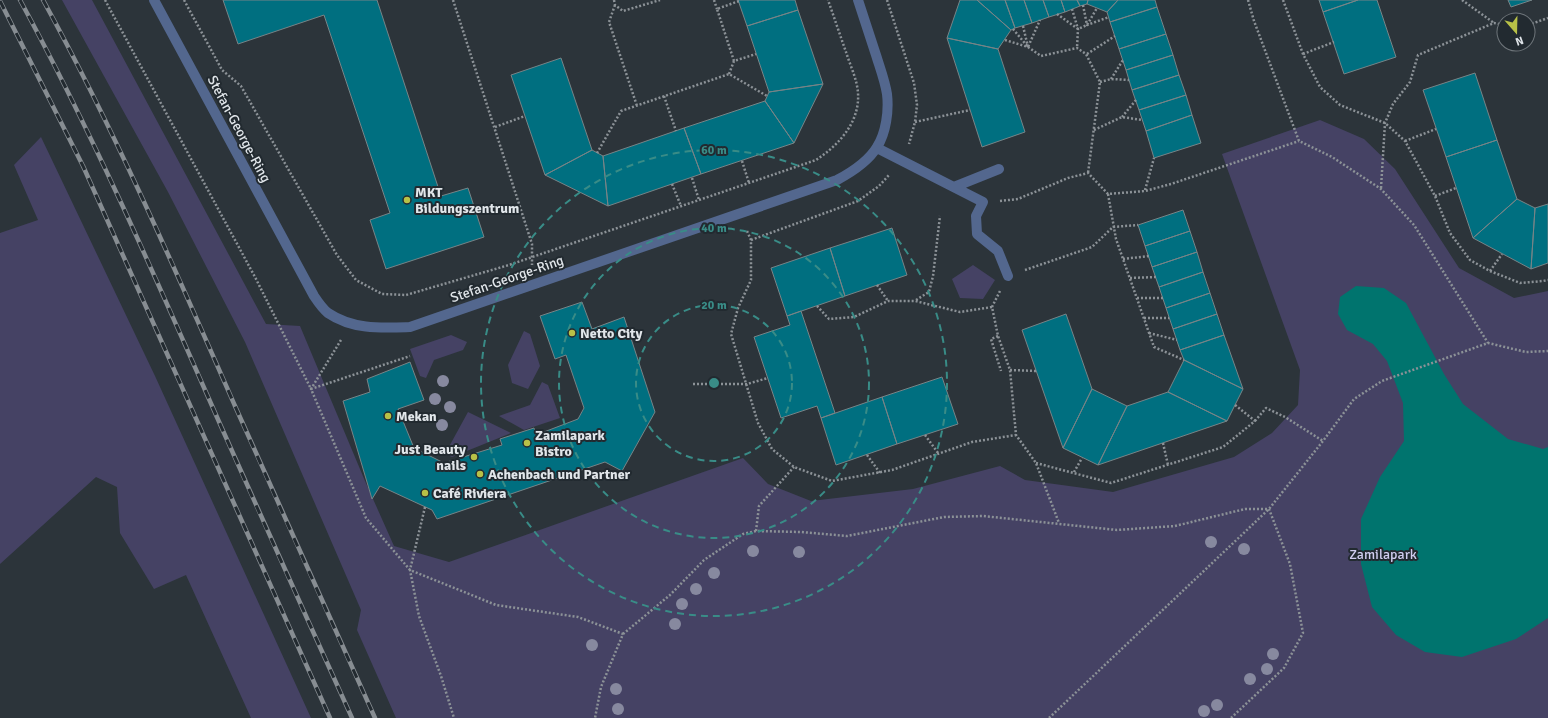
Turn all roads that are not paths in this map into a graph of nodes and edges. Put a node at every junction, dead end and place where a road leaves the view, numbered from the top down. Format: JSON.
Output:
{"nodes":[{"id":1,"x":154,"y":0,"type":"edge"},
{"id":2,"x":858,"y":0,"type":"edge"},
{"id":3,"x":877,"y":148,"type":"junction"},
{"id":4,"x":999,"y":169,"type":"dead end"},
{"id":5,"x":954,"y":187,"type":"junction"},
{"id":6,"x":1008,"y":276,"type":"road end"}],
"edges":[{"from":1,"to":3,"type":"street","name":"Stefan-George-Ring"},
{"from":2,"to":3,"type":"street","name":"Stefan-George-Ring"},
{"from":3,"to":5,"type":"street"},
{"from":4,"to":5,"type":"street"},
{"from":5,"to":6,"type":"street"}]}
